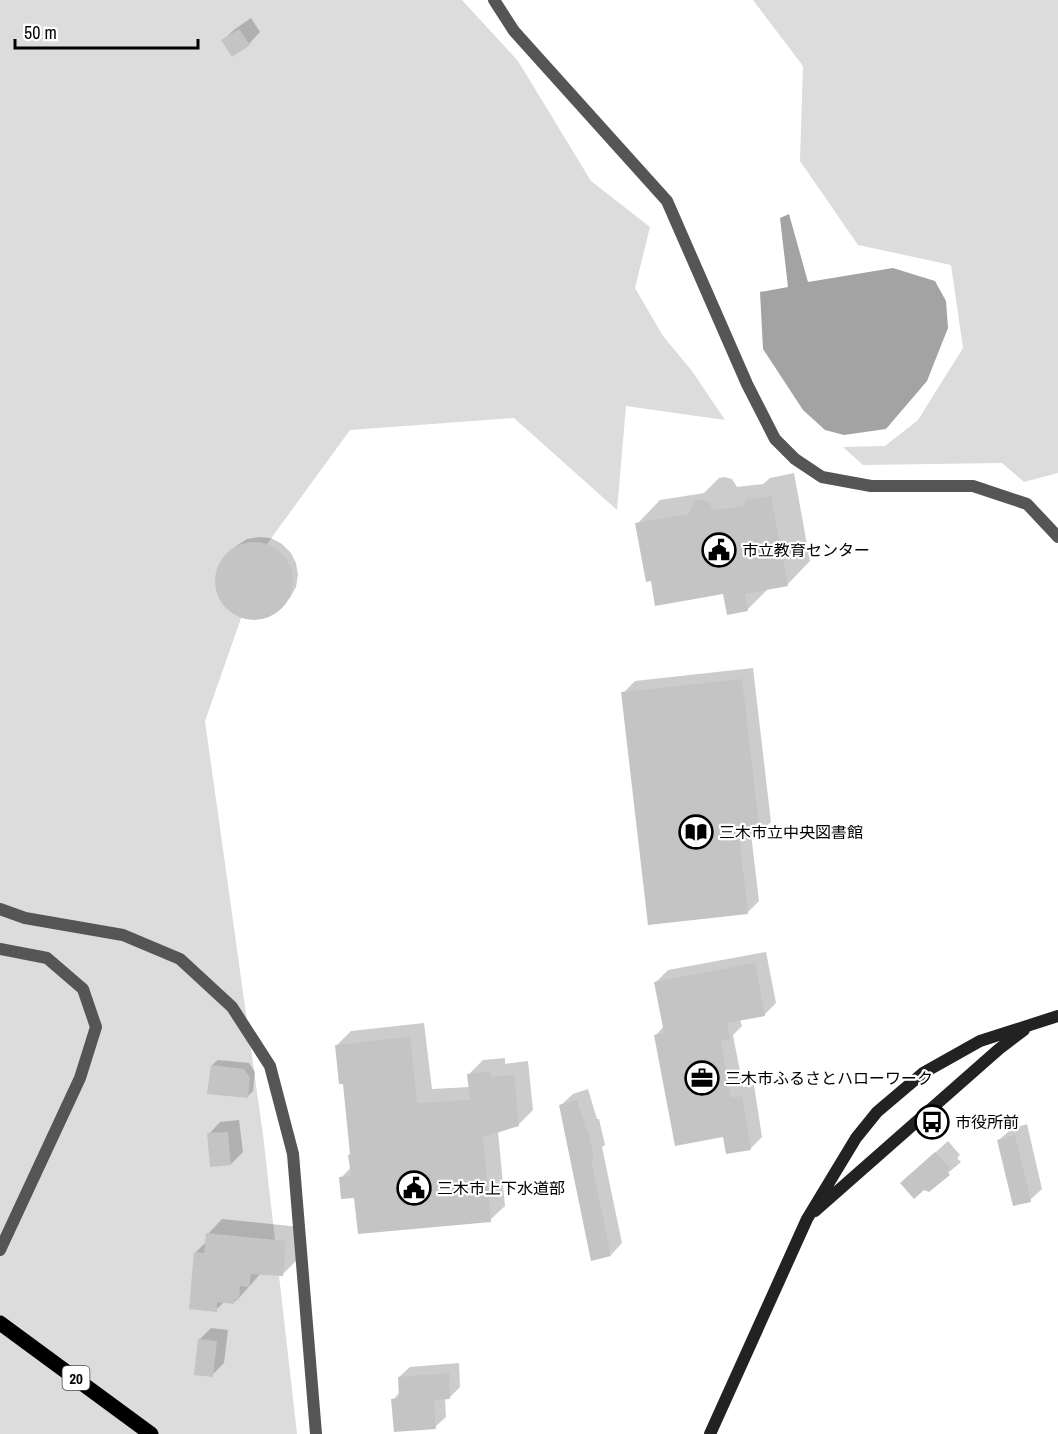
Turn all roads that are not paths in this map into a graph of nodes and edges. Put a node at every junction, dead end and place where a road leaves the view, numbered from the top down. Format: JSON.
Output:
{"nodes":[{"id":1,"x":494,"y":0,"type":"edge"},
{"id":2,"x":1058,"y":537,"type":"edge"},
{"id":3,"x":0,"y":909,"type":"edge"},
{"id":4,"x":0,"y":949,"type":"edge"},
{"id":5,"x":1058,"y":1016,"type":"edge"},
{"id":6,"x":1032,"y":1024,"type":"junction"},
{"id":7,"x":807,"y":1219,"type":"junction"},
{"id":8,"x":0,"y":1250,"type":"edge"},
{"id":9,"x":0,"y":1323,"type":"edge"},
{"id":10,"x":151,"y":1434,"type":"edge"},
{"id":11,"x":316,"y":1434,"type":"edge"},
{"id":12,"x":710,"y":1434,"type":"edge"}],
"edges":[{"from":1,"to":2,"type":"street"},
{"from":3,"to":11,"type":"street"},
{"from":4,"to":8,"type":"street"},
{"from":5,"to":6,"type":"street"},
{"from":6,"to":7,"type":"street"},
{"from":6,"to":7,"type":"street"},
{"from":7,"to":12,"type":"street"},
{"from":9,"to":10,"type":"main road","number":"20"}]}
